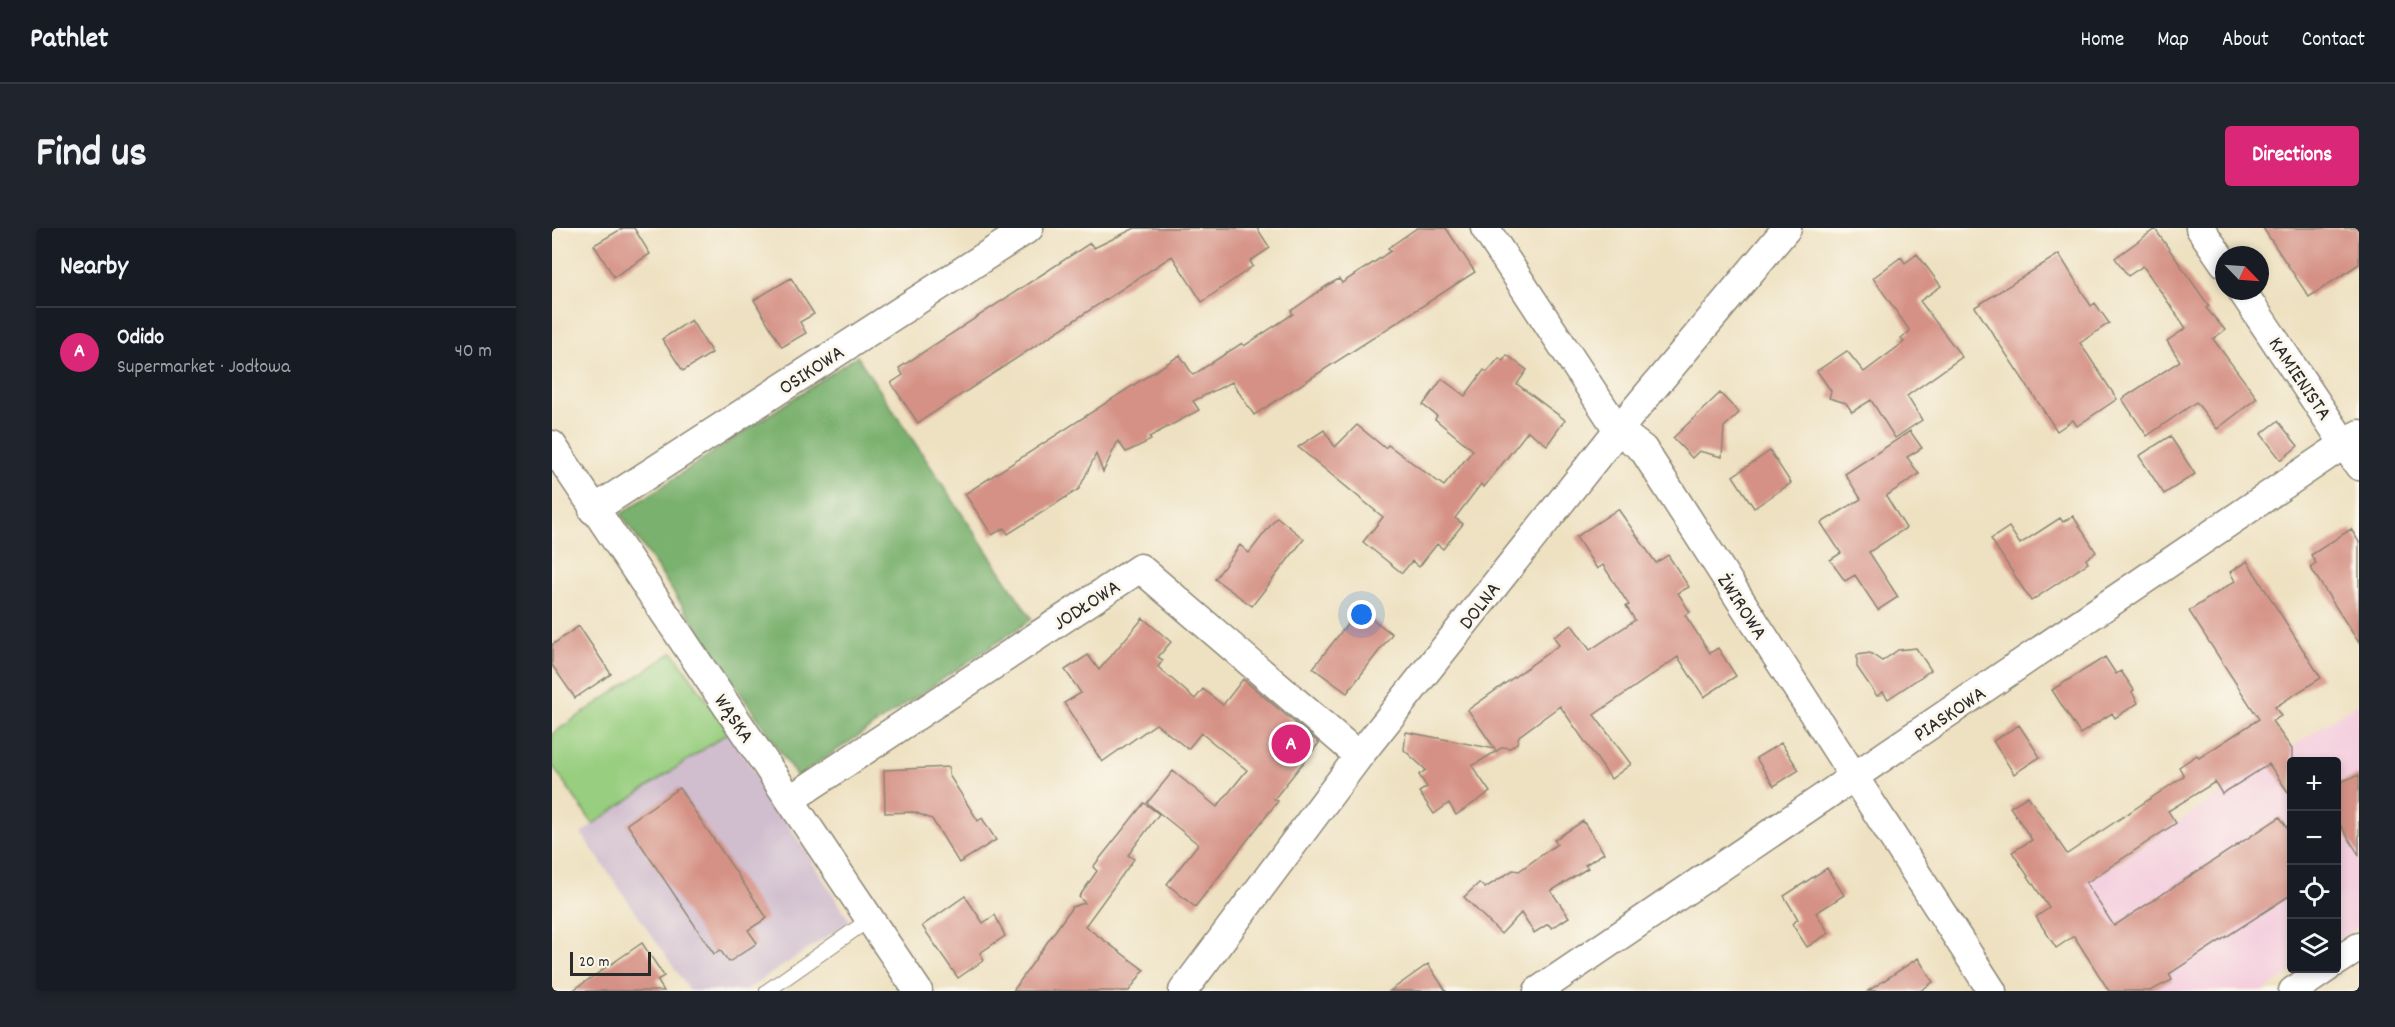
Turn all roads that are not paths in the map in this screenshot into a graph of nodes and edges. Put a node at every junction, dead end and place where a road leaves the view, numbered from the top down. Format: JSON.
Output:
{"nodes":[{"id":1,"x":1029,"y":228,"type":"edge"},
{"id":2,"x":1485,"y":228,"type":"edge"},
{"id":3,"x":1787,"y":228,"type":"edge"},
{"id":4,"x":2200,"y":228,"type":"edge"},
{"id":5,"x":2215,"y":250,"type":"edge"},
{"id":6,"x":2248,"y":300,"type":"edge"},
{"id":7,"x":1618,"y":430,"type":"junction"},
{"id":8,"x":552,"y":446,"type":"edge"},
{"id":9,"x":2354,"y":448,"type":"edge"},
{"id":10,"x":593,"y":510,"type":"junction"},
{"id":11,"x":1359,"y":756,"type":"junction"},
{"id":12,"x":1852,"y":778,"type":"junction"},
{"id":13,"x":791,"y":799,"type":"junction"},
{"id":14,"x":870,"y":918,"type":"junction"},
{"id":15,"x":2359,"y":947,"type":"edge"},
{"id":16,"x":2341,"y":959,"type":"edge"},
{"id":17,"x":2321,"y":973,"type":"edge"},
{"id":18,"x":767,"y":991,"type":"edge"},
{"id":19,"x":918,"y":991,"type":"edge"},
{"id":20,"x":1183,"y":991,"type":"edge"},
{"id":21,"x":1538,"y":991,"type":"edge"},
{"id":22,"x":1992,"y":991,"type":"edge"},
{"id":23,"x":2294,"y":991,"type":"edge"}],
"edges":[{"from":1,"to":10,"type":"street","name":"OSIKOWA"},
{"from":2,"to":7,"type":"street","name":"ŻWIROWA"},
{"from":3,"to":7,"type":"street","name":"DOLNA"},
{"from":4,"to":5,"type":"street"},
{"from":6,"to":9,"type":"street","name":"KAMIENISTA"},
{"from":7,"to":11,"type":"street","name":"DOLNA"},
{"from":7,"to":12,"type":"street","name":"ŻWIROWA"},
{"from":8,"to":10,"type":"street","name":"WĄSKA"},
{"from":9,"to":12,"type":"street","name":"PIASKOWA"},
{"from":10,"to":13,"type":"street","name":"WĄSKA"},
{"from":11,"to":13,"type":"street","name":"JODŁOWA"},
{"from":11,"to":20,"type":"street","name":"DOLNA"},
{"from":12,"to":21,"type":"street","name":"PIASKOWA"},
{"from":12,"to":22,"type":"street","name":"ŻWIROWA"},
{"from":13,"to":14,"type":"street","name":"WĄSKA"},
{"from":14,"to":18,"type":"lane"},
{"from":14,"to":19,"type":"street","name":"WĄSKA"},
{"from":15,"to":16,"type":"street"},
{"from":17,"to":23,"type":"street"}]}
